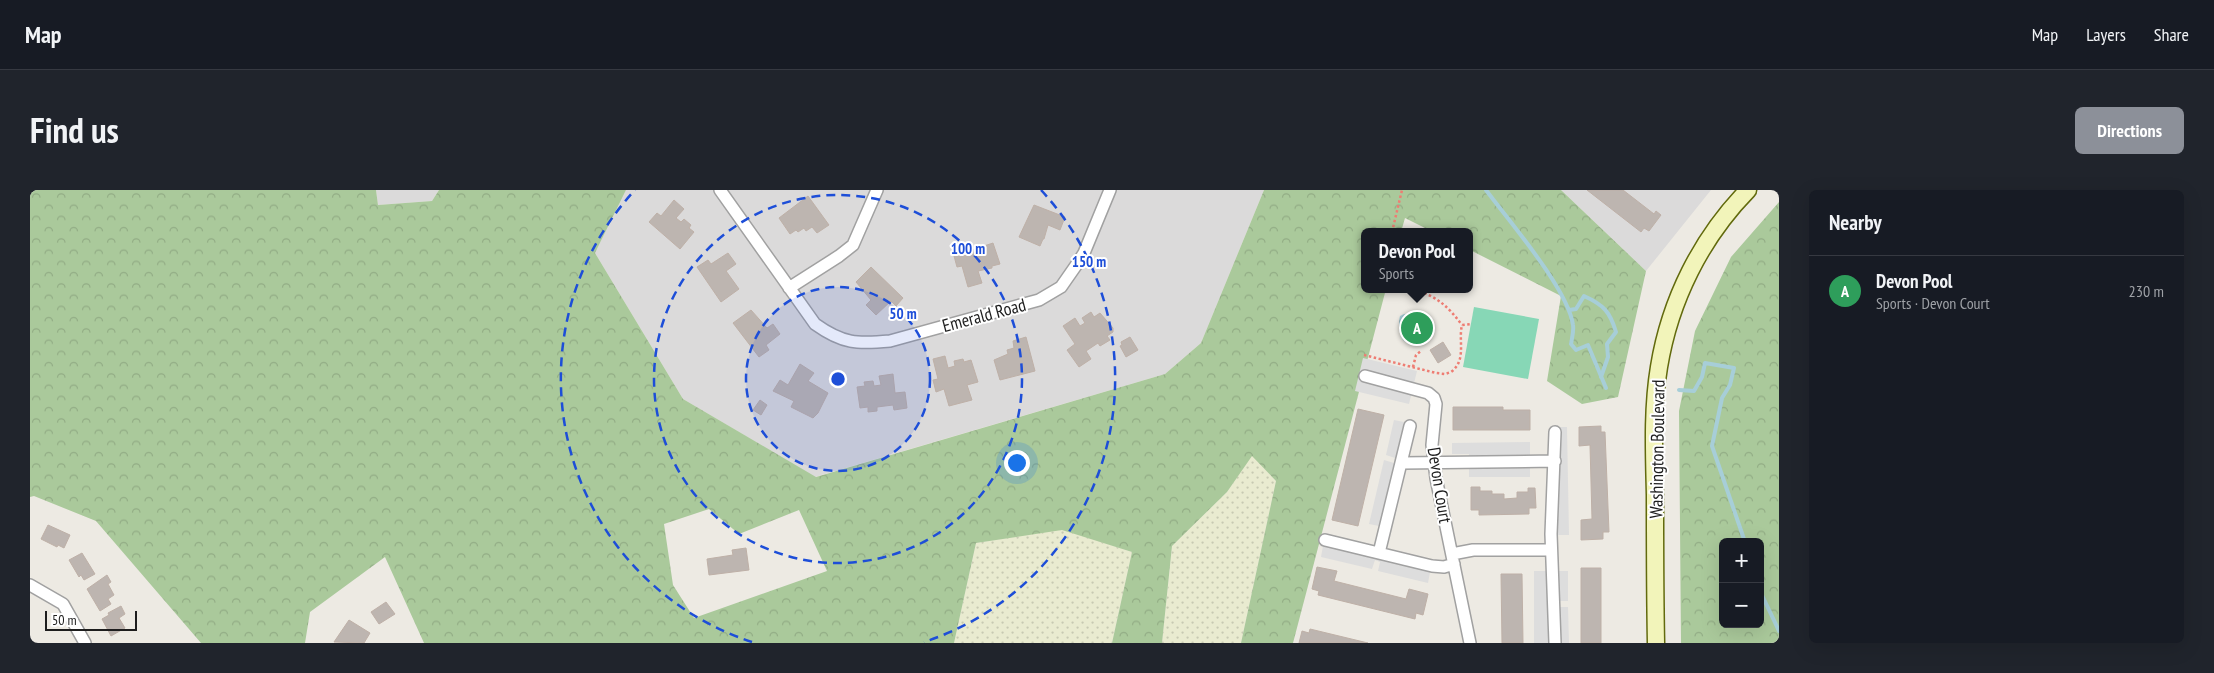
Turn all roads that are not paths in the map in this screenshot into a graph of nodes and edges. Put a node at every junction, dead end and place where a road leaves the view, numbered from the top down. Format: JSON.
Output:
{"nodes":[{"id":1,"x":720,"y":190,"type":"edge"},
{"id":2,"x":877,"y":190,"type":"edge"},
{"id":3,"x":1110,"y":190,"type":"edge"},
{"id":4,"x":1748,"y":190,"type":"edge"},
{"id":5,"x":790,"y":288,"type":"junction"},
{"id":6,"x":1365,"y":376,"type":"dead end"},
{"id":7,"x":1410,"y":426,"type":"dead end"},
{"id":8,"x":1555,"y":432,"type":"dead end"},
{"id":9,"x":1555,"y":461,"type":"junction"},
{"id":10,"x":1402,"y":463,"type":"junction"},
{"id":11,"x":1434,"y":463,"type":"junction"},
{"id":12,"x":1325,"y":540,"type":"dead end"},
{"id":13,"x":1551,"y":550,"type":"junction"},
{"id":14,"x":1379,"y":553,"type":"junction"},
{"id":15,"x":1453,"y":559,"type":"junction"},
{"id":16,"x":30,"y":585,"type":"edge"},
{"id":17,"x":85,"y":643,"type":"edge"},
{"id":18,"x":1470,"y":643,"type":"edge"},
{"id":19,"x":1554,"y":643,"type":"edge"},
{"id":20,"x":1656,"y":643,"type":"edge"}],
"edges":[{"from":1,"to":5,"type":"street","name":"Emerald Road"},
{"from":2,"to":5,"type":"street"},
{"from":3,"to":5,"type":"street","name":"Emerald Road"},
{"from":4,"to":20,"type":"street","name":"Washington Boulevard"},
{"from":6,"to":11,"type":"street","name":"Devon Court"},
{"from":7,"to":10,"type":"street"},
{"from":8,"to":9,"type":"street"},
{"from":9,"to":11,"type":"street"},
{"from":9,"to":13,"type":"street"},
{"from":10,"to":11,"type":"street"},
{"from":10,"to":14,"type":"street"},
{"from":11,"to":15,"type":"street","name":"Devon Court"},
{"from":12,"to":14,"type":"street"},
{"from":13,"to":15,"type":"street"},
{"from":13,"to":19,"type":"street"},
{"from":14,"to":15,"type":"street"},
{"from":15,"to":18,"type":"street","name":"Devon Court"},
{"from":16,"to":17,"type":"street"}]}
